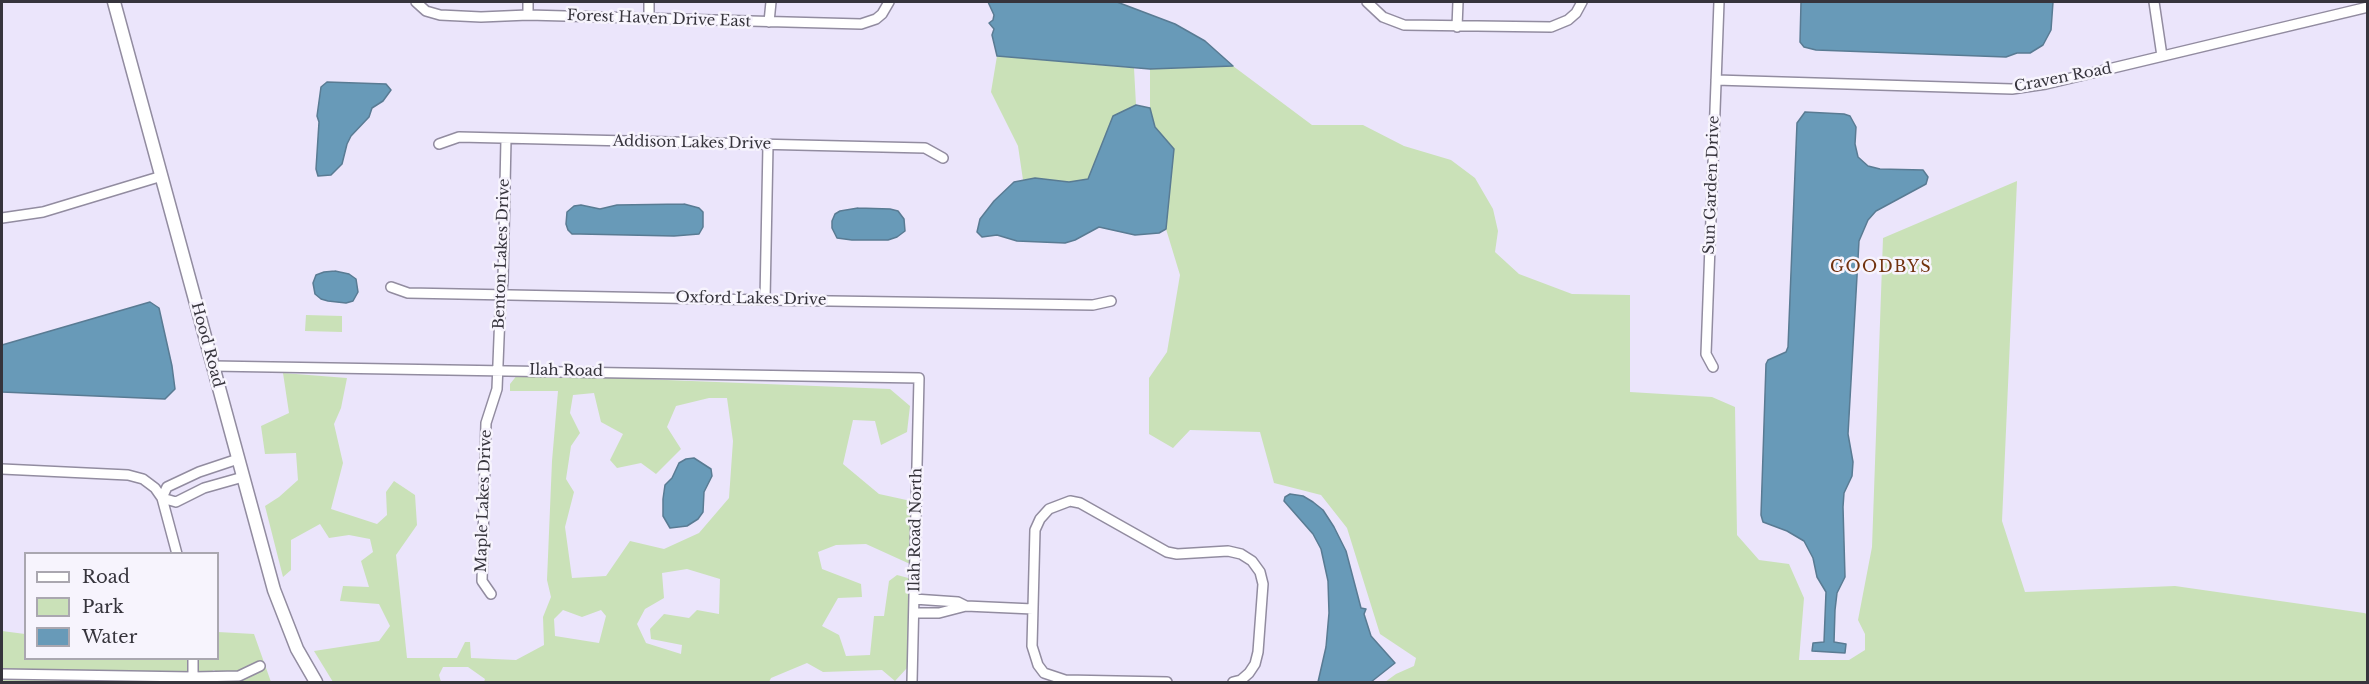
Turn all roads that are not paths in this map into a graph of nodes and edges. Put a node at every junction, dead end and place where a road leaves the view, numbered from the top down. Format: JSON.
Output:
{"nodes":[{"id":1,"x":114,"y":2,"type":"edge"},
{"id":2,"x":416,"y":2,"type":"edge"},
{"id":3,"x":528,"y":2,"type":"edge"},
{"id":4,"x":649,"y":2,"type":"edge"},
{"id":5,"x":771,"y":2,"type":"edge"},
{"id":6,"x":1367,"y":2,"type":"edge"},
{"id":7,"x":1458,"y":2,"type":"edge"},
{"id":8,"x":1582,"y":2,"type":"edge"},
{"id":9,"x":1719,"y":2,"type":"edge"},
{"id":10,"x":2154,"y":2,"type":"edge"},
{"id":11,"x":888,"y":5,"type":"edge"},
{"id":12,"x":2367,"y":7,"type":"edge"},
{"id":13,"x":528,"y":15,"type":"junction"},
{"id":14,"x":649,"y":18,"type":"junction"},
{"id":15,"x":770,"y":21,"type":"junction"},
{"id":16,"x":1457,"y":27,"type":"junction"},
{"id":17,"x":2162,"y":56,"type":"junction"},
{"id":18,"x":1716,"y":80,"type":"junction"},
{"id":19,"x":506,"y":139,"type":"junction"},
{"id":20,"x":439,"y":144,"type":"dead end"},
{"id":21,"x":768,"y":145,"type":"junction"},
{"id":22,"x":943,"y":158,"type":"dead end"},
{"id":23,"x":162,"y":176,"type":"junction"},
{"id":24,"x":2,"y":218,"type":"edge"},
{"id":25,"x":391,"y":287,"type":"dead end"},
{"id":26,"x":501,"y":294,"type":"junction"},
{"id":27,"x":765,"y":300,"type":"junction"},
{"id":28,"x":1111,"y":301,"type":"dead end"},
{"id":29,"x":213,"y":366,"type":"junction"},
{"id":30,"x":1713,"y":367,"type":"dead end"},
{"id":31,"x":498,"y":370,"type":"junction"},
{"id":32,"x":919,"y":378,"type":"joint"},
{"id":33,"x":238,"y":459,"type":"junction"},
{"id":34,"x":2,"y":469,"type":"edge"},
{"id":35,"x":199,"y":472,"type":"junction"},
{"id":36,"x":243,"y":477,"type":"junction"},
{"id":37,"x":204,"y":488,"type":"junction"},
{"id":38,"x":162,"y":498,"type":"junction"},
{"id":39,"x":176,"y":552,"type":"edge"},
{"id":40,"x":491,"y":594,"type":"dead end"},
{"id":41,"x":914,"y":599,"type":"junction"},
{"id":42,"x":966,"y":606,"type":"junction"},
{"id":43,"x":1033,"y":609,"type":"junction"},
{"id":44,"x":914,"y":613,"type":"junction"},
{"id":45,"x":193,"y":660,"type":"edge"},
{"id":46,"x":260,"y":666,"type":"dead end"},
{"id":47,"x":2,"y":674,"type":"edge"},
{"id":48,"x":193,"y":677,"type":"junction"},
{"id":49,"x":316,"y":682,"type":"edge"},
{"id":50,"x":912,"y":682,"type":"edge"},
{"id":51,"x":1097,"y":682,"type":"edge"},
{"id":52,"x":1167,"y":682,"type":"edge"},
{"id":53,"x":1233,"y":682,"type":"edge"}],
"edges":[{"from":1,"to":23,"type":"street","name":"Hood Road"},
{"from":2,"to":13,"type":"street","name":"Forest Haven Drive East"},
{"from":3,"to":13,"type":"street"},
{"from":4,"to":14,"type":"street"},
{"from":5,"to":15,"type":"street"},
{"from":6,"to":16,"type":"street"},
{"from":7,"to":16,"type":"street"},
{"from":8,"to":16,"type":"street"},
{"from":9,"to":18,"type":"street","name":"Sun Garden Drive"},
{"from":10,"to":17,"type":"street"},
{"from":11,"to":15,"type":"street","name":"Forest Haven Drive East"},
{"from":12,"to":17,"type":"street","name":"Craven Road"},
{"from":13,"to":14,"type":"street","name":"Forest Haven Drive East"},
{"from":14,"to":15,"type":"street","name":"Forest Haven Drive East"},
{"from":17,"to":18,"type":"street","name":"Craven Road"},
{"from":18,"to":30,"type":"street","name":"Sun Garden Drive"},
{"from":19,"to":20,"type":"street","name":"Addison Lakes Drive"},
{"from":19,"to":21,"type":"street","name":"Addison Lakes Drive"},
{"from":19,"to":26,"type":"street","name":"Benton Lakes Drive"},
{"from":21,"to":22,"type":"street","name":"Addison Lakes Drive"},
{"from":21,"to":27,"type":"street"},
{"from":23,"to":24,"type":"street"},
{"from":23,"to":29,"type":"street","name":"Hood Road"},
{"from":25,"to":26,"type":"street","name":"Oxford Lakes Drive"},
{"from":26,"to":27,"type":"street","name":"Oxford Lakes Drive"},
{"from":26,"to":31,"type":"street","name":"Benton Lakes Drive"},
{"from":27,"to":28,"type":"street","name":"Oxford Lakes Drive"},
{"from":29,"to":31,"type":"street","name":"Ilah Road"},
{"from":29,"to":33,"type":"street","name":"Hood Road"},
{"from":31,"to":32,"type":"street","name":"Ilah Road"},
{"from":31,"to":40,"type":"street","name":"Maple Lakes Drive"},
{"from":32,"to":41,"type":"street","name":"Ilah Road North"},
{"from":33,"to":35,"type":"street"},
{"from":33,"to":36,"type":"street","name":"Hood Road"},
{"from":34,"to":38,"type":"street"},
{"from":35,"to":37,"type":"street"},
{"from":35,"to":38,"type":"street"},
{"from":36,"to":37,"type":"street"},
{"from":36,"to":49,"type":"street","name":"Hood Road"},
{"from":37,"to":38,"type":"street"},
{"from":38,"to":39,"type":"street"},
{"from":41,"to":42,"type":"street"},
{"from":41,"to":44,"type":"street","name":"Ilah Road North"},
{"from":42,"to":43,"type":"street"},
{"from":42,"to":44,"type":"street"},
{"from":43,"to":51,"type":"street"},
{"from":43,"to":53,"type":"street"},
{"from":44,"to":50,"type":"street","name":"Ilah Road North"},
{"from":45,"to":48,"type":"street"},
{"from":46,"to":48,"type":"street"},
{"from":47,"to":48,"type":"street"},
{"from":51,"to":52,"type":"street"}]}
